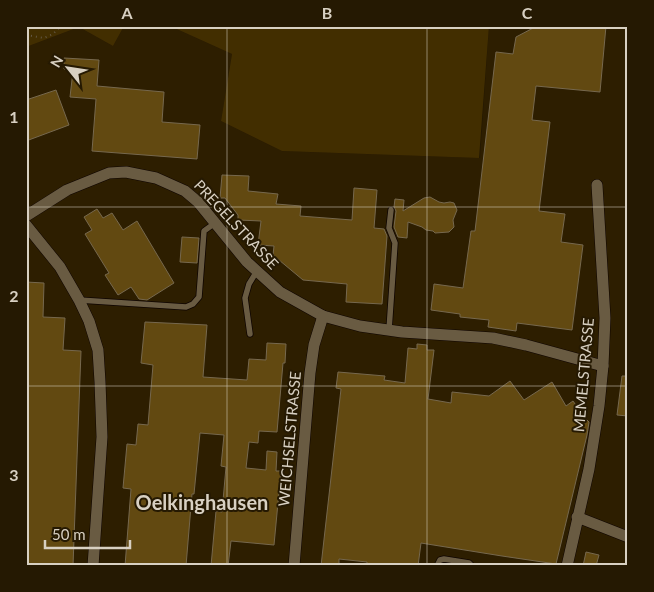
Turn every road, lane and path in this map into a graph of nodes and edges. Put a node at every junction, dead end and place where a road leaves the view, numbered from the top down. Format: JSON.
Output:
{"nodes":[{"id":1,"x":61,"y":26,"type":"edge"},
{"id":2,"x":26,"y":35,"type":"edge"},
{"id":3,"x":597,"y":185,"type":"dead end"},
{"id":4,"x":391,"y":210,"type":"dead end"},
{"id":5,"x":26,"y":216,"type":"edge"},
{"id":6,"x":215,"y":223,"type":"junction"},
{"id":7,"x":26,"y":225,"type":"edge"},
{"id":8,"x":257,"y":271,"type":"junction"},
{"id":9,"x":79,"y":300,"type":"junction"},
{"id":10,"x":323,"y":316,"type":"junction"},
{"id":11,"x":389,"y":330,"type":"junction"},
{"id":12,"x":250,"y":334,"type":"dead end"},
{"id":13,"x":603,"y":366,"type":"junction"},
{"id":14,"x":577,"y":517,"type":"junction"},
{"id":15,"x":628,"y":537,"type":"edge"},
{"id":16,"x":93,"y":566,"type":"edge"},
{"id":17,"x":294,"y":566,"type":"edge"},
{"id":18,"x":437,"y":566,"type":"edge"},
{"id":19,"x":472,"y":566,"type":"edge"},
{"id":20,"x":567,"y":566,"type":"edge"}],
"edges":[{"from":1,"to":2,"type":"path"},
{"from":3,"to":13,"type":"street","name":"MEMELSTRASSE"},
{"from":4,"to":11,"type":"lane"},
{"from":5,"to":6,"type":"street","name":"PREGELSTRASSE"},
{"from":6,"to":8,"type":"street","name":"PREGELSTRASSE"},
{"from":6,"to":9,"type":"lane"},
{"from":7,"to":9,"type":"street"},
{"from":8,"to":10,"type":"street","name":"PREGELSTRASSE"},
{"from":8,"to":12,"type":"lane"},
{"from":9,"to":16,"type":"street"},
{"from":10,"to":11,"type":"street","name":"PREGELSTRASSE"},
{"from":10,"to":17,"type":"street","name":"WEICHSELSTRASSE"},
{"from":11,"to":13,"type":"street","name":"PREGELSTRASSE"},
{"from":13,"to":14,"type":"street","name":"MEMELSTRASSE"},
{"from":14,"to":15,"type":"street"},
{"from":14,"to":20,"type":"street","name":"MEMELSTRASSE"},
{"from":18,"to":19,"type":"lane"}]}
